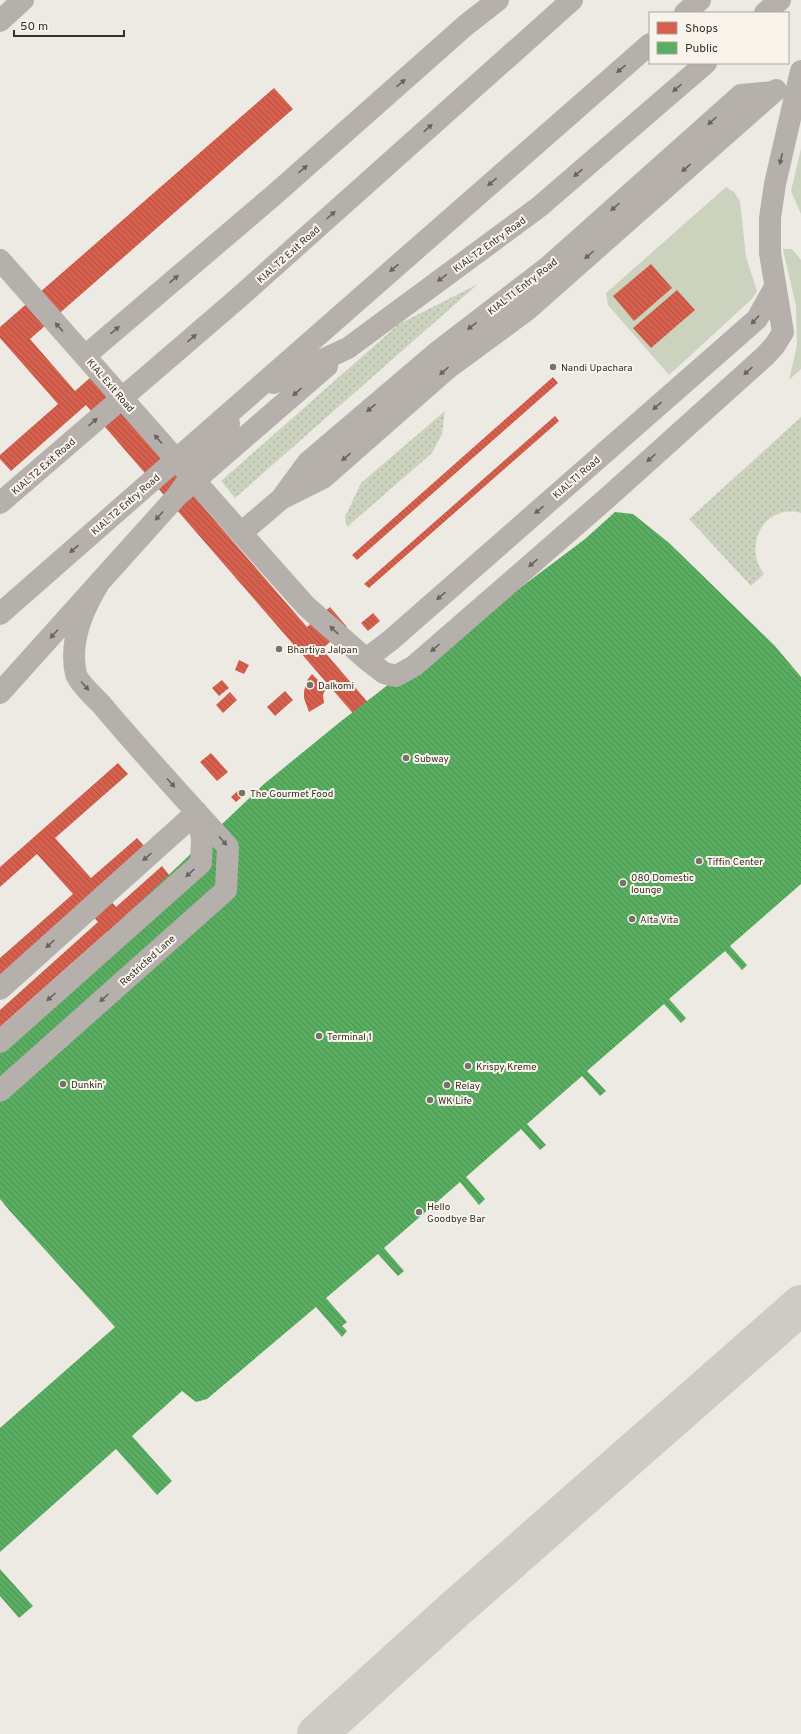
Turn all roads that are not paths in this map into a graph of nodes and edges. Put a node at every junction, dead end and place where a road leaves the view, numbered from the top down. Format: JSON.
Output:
{"nodes":[{"id":1,"x":23,"y":0,"type":"edge"},
{"id":2,"x":498,"y":0,"type":"edge"},
{"id":3,"x":572,"y":0,"type":"edge"},
{"id":4,"x":700,"y":0,"type":"edge"},
{"id":5,"x":780,"y":0,"type":"edge"},
{"id":6,"x":686,"y":12,"type":"edge"},
{"id":7,"x":766,"y":12,"type":"edge"},
{"id":8,"x":0,"y":21,"type":"edge"},
{"id":9,"x":649,"y":45,"type":"edge"},
{"id":10,"x":705,"y":64,"type":"edge"},
{"id":11,"x":801,"y":71,"type":"edge"},
{"id":12,"x":0,"y":260,"type":"edge"},
{"id":13,"x":775,"y":287,"type":"junction"},
{"id":14,"x":348,"y":348,"type":"junction"},
{"id":15,"x":85,"y":356,"type":"junction"},
{"id":16,"x":250,"y":394,"type":"junction"},
{"id":17,"x":177,"y":496,"type":"junction"},
{"id":18,"x":0,"y":503,"type":"edge"},
{"id":19,"x":241,"y":533,"type":"junction"},
{"id":20,"x":98,"y":585,"type":"junction"},
{"id":21,"x":0,"y":614,"type":"edge"},
{"id":22,"x":366,"y":659,"type":"junction"},
{"id":23,"x":0,"y":693,"type":"edge"},
{"id":24,"x":197,"y":812,"type":"junction"},
{"id":25,"x":0,"y":989,"type":"edge"},
{"id":26,"x":0,"y":1042,"type":"edge"},
{"id":27,"x":0,"y":1091,"type":"edge"}],
"edges":[{"from":1,"to":8,"type":"main road"},
{"from":15,"to":2,"type":"main road","one_way":true},
{"from":18,"to":3,"type":"main road","name":"KIAL T2 Exit Road","one_way":true},
{"from":4,"to":6,"type":"main road"},
{"from":5,"to":7,"type":"main road"},
{"from":9,"to":16,"type":"main road","name":"KIAL T2 Entry Road","one_way":true},
{"from":10,"to":14,"type":"main road","name":"KIAL T2 Entry Road","one_way":true},
{"from":11,"to":13,"type":"main road","name":"KIAL T1 Entry Road","one_way":true},
{"from":11,"to":19,"type":"main road","name":"KIAL T1 Entry Road","one_way":true},
{"from":15,"to":12,"type":"main road","name":"KIAL Exit Road","one_way":true},
{"from":13,"to":22,"type":"main road","name":"KIAL T1 Road","one_way":true},
{"from":13,"to":22,"type":"main road","name":"KIAL T1 Entry Road","one_way":true},
{"from":14,"to":16,"type":"main road","name":"KIAL T2 Entry Road"},
{"from":14,"to":17,"type":"main road","one_way":true},
{"from":19,"to":15,"type":"main road","name":"KIAL Exit Road","one_way":true},
{"from":16,"to":17,"type":"main road","name":"KIAL T2 Entry Road"},
{"from":16,"to":21,"type":"main road","name":"KIAL T2 Entry Road","one_way":true},
{"from":17,"to":20,"type":"main road","one_way":true},
{"from":22,"to":19,"type":"main road","one_way":true},
{"from":20,"to":23,"type":"main road","one_way":true},
{"from":20,"to":24,"type":"main road","name":"Restricted Lane","one_way":true},
{"from":24,"to":25,"type":"main road","one_way":true},
{"from":24,"to":26,"type":"main road","one_way":true},
{"from":24,"to":27,"type":"main road","name":"Restricted Lane","one_way":true}]}
